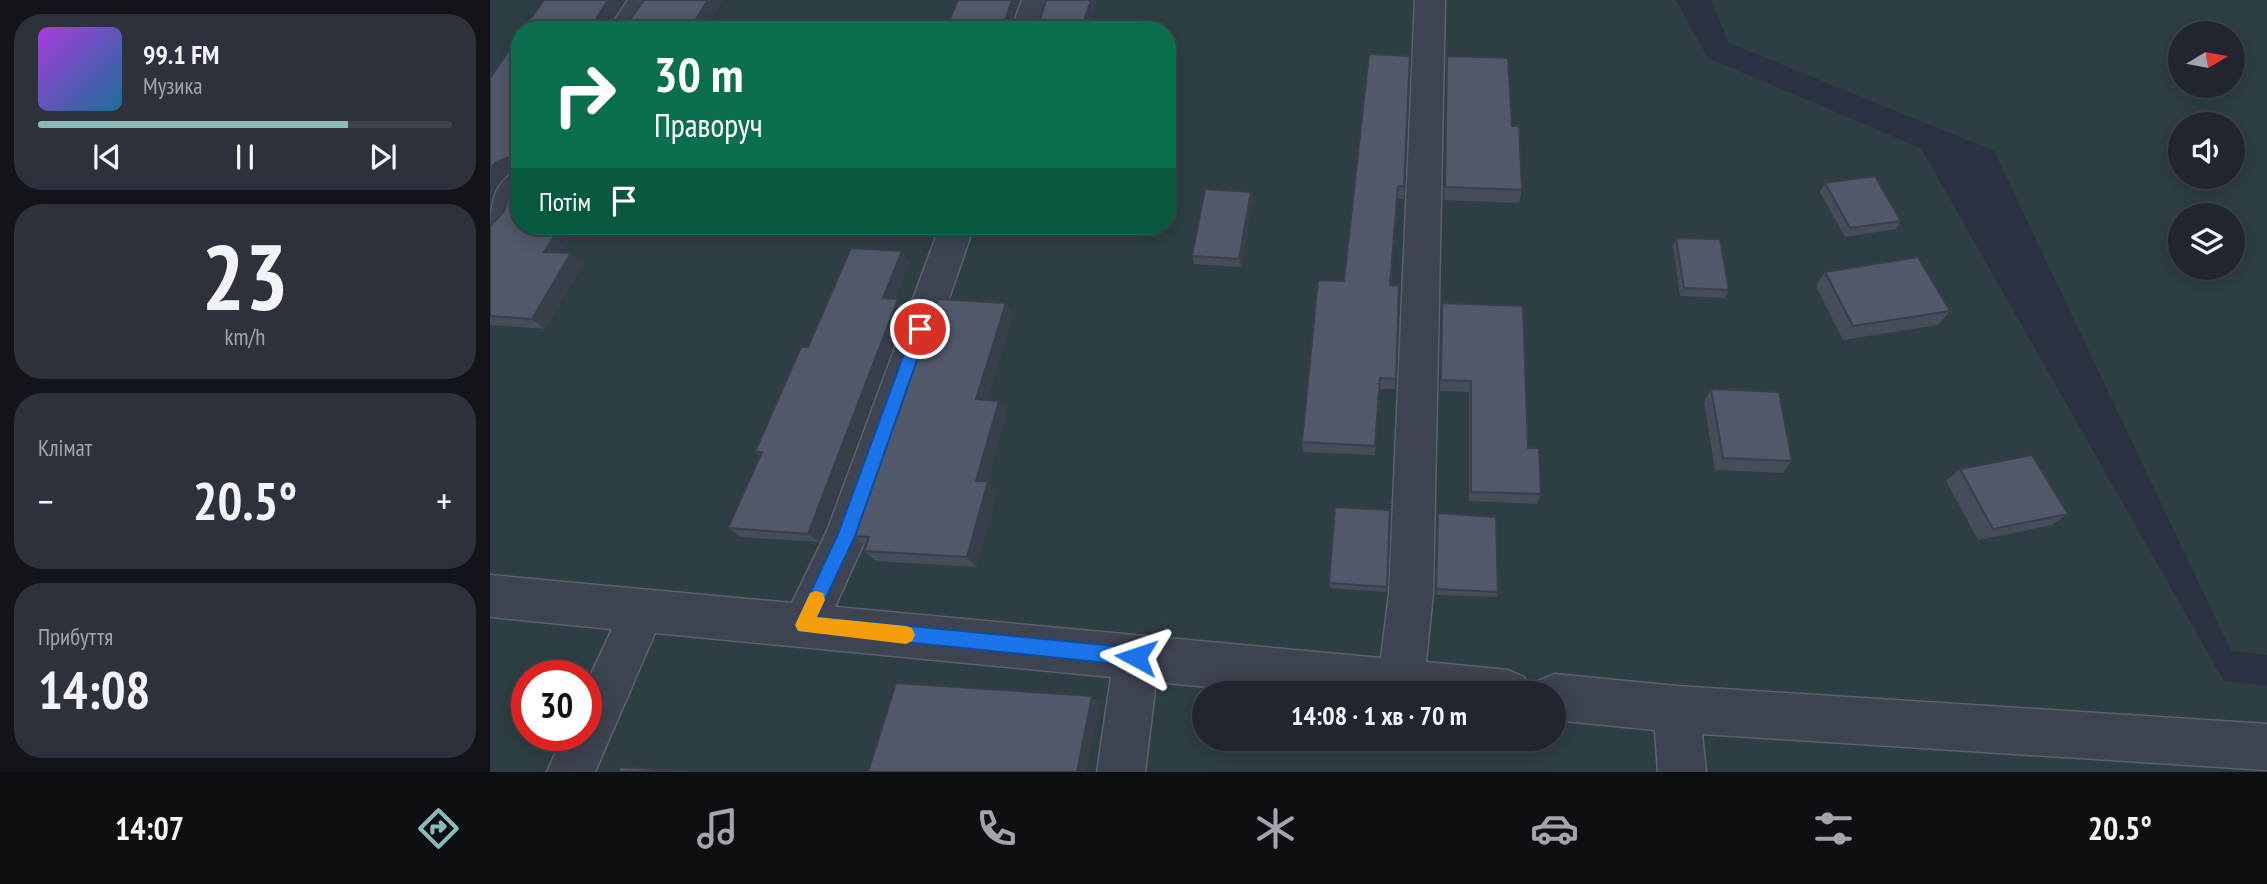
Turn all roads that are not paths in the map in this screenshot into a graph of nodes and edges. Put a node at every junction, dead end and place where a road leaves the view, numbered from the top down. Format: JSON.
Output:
{"nodes":[{"id":1,"x":643,"y":0,"type":"edge"},
{"id":2,"x":1037,"y":0,"type":"edge"},
{"id":3,"x":1430,"y":0,"type":"edge"},
{"id":4,"x":629,"y":21,"type":"edge"},
{"id":5,"x":1029,"y":21,"type":"edge"},
{"id":6,"x":511,"y":196,"type":"edge"},
{"id":7,"x":490,"y":227,"type":"edge"},
{"id":8,"x":954,"y":235,"type":"edge"},
{"id":9,"x":490,"y":596,"type":"edge"},
{"id":10,"x":643,"y":609,"type":"junction"},
{"id":11,"x":804,"y":625,"type":"junction"},
{"id":12,"x":1136,"y":657,"type":"junction"},
{"id":13,"x":1381,"y":681,"type":"edge"},
{"id":14,"x":1401,"y":681,"type":"edge"},
{"id":15,"x":1566,"y":698,"type":"edge"},
{"id":16,"x":1677,"y":709,"type":"junction"},
{"id":17,"x":2267,"y":747,"type":"edge"},
{"id":18,"x":571,"y":772,"type":"edge"},
{"id":19,"x":1121,"y":772,"type":"edge"},
{"id":20,"x":1682,"y":772,"type":"edge"}],
"edges":[{"from":1,"to":4,"type":"street"},
{"from":2,"to":5,"type":"street"},
{"from":3,"to":14,"type":"street"},
{"from":6,"to":7,"type":"street"},
{"from":8,"to":11,"type":"street"},
{"from":9,"to":10,"type":"street"},
{"from":10,"to":11,"type":"street"},
{"from":10,"to":18,"type":"street"},
{"from":11,"to":12,"type":"street"},
{"from":12,"to":13,"type":"street"},
{"from":12,"to":19,"type":"street"},
{"from":15,"to":16,"type":"street"},
{"from":16,"to":17,"type":"street"},
{"from":16,"to":20,"type":"street"}]}
